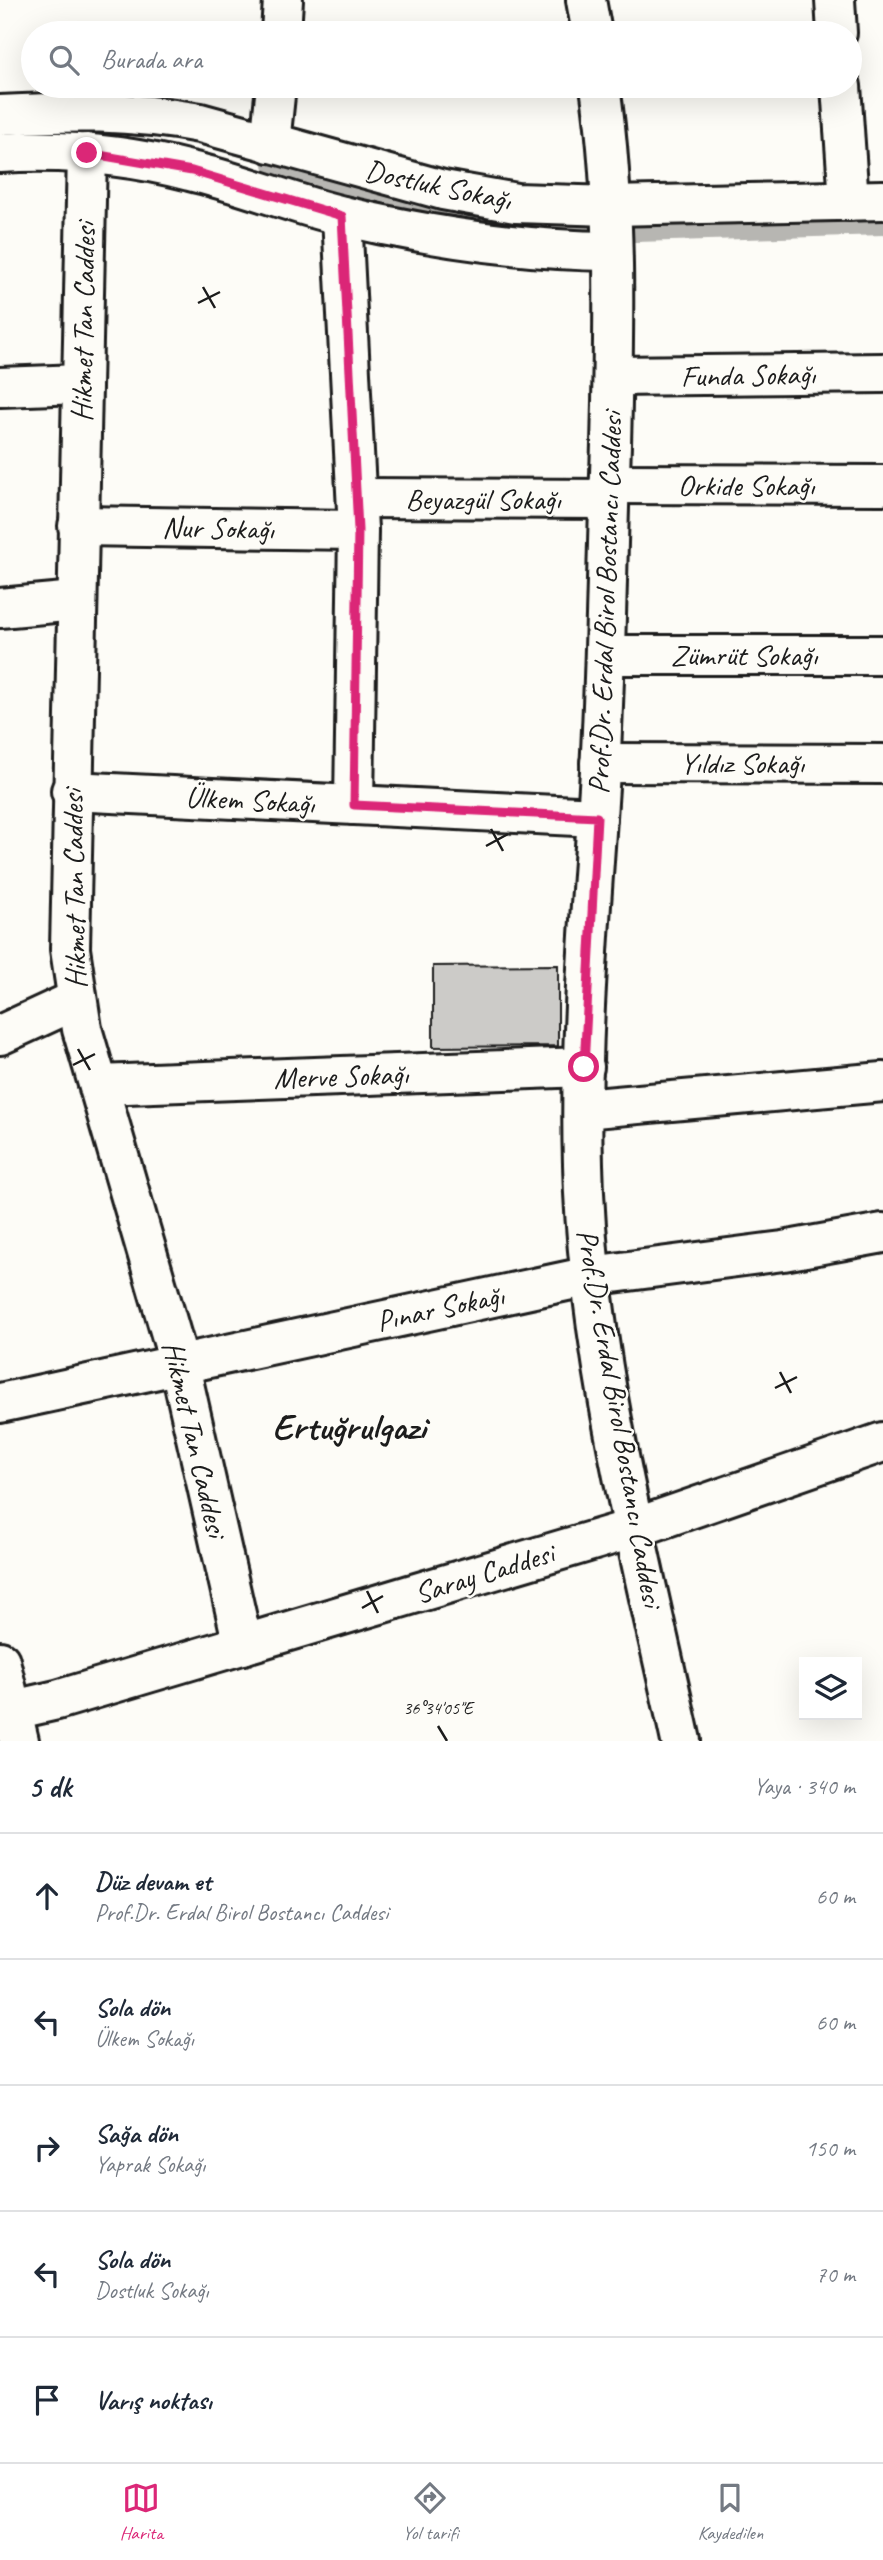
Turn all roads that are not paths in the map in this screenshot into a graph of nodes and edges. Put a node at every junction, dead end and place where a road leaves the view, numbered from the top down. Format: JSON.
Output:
{"nodes":[{"id":1,"x":283,"y":0,"type":"edge"},
{"id":2,"x":586,"y":0,"type":"edge"},
{"id":3,"x":835,"y":0,"type":"edge"},
{"id":4,"x":282,"y":21,"type":"edge"},
{"id":5,"x":590,"y":21,"type":"edge"},
{"id":6,"x":836,"y":21,"type":"edge"},
{"id":7,"x":275,"y":98,"type":"edge"},
{"id":8,"x":601,"y":98,"type":"edge"},
{"id":9,"x":844,"y":98,"type":"edge"},
{"id":10,"x":0,"y":115,"type":"edge"},
{"id":11,"x":270,"y":143,"type":"junction"},
{"id":12,"x":0,"y":153,"type":"edge"},
{"id":13,"x":87,"y":153,"type":"junction"},
{"id":14,"x":866,"y":201,"type":"edge"},
{"id":15,"x":611,"y":206,"type":"junction"},
{"id":16,"x":342,"y":216,"type":"junction"},
{"id":17,"x":612,"y":251,"type":"junction"},
{"id":18,"x":883,"y":373,"type":"edge"},
{"id":19,"x":613,"y":376,"type":"junction"},
{"id":20,"x":81,"y":384,"type":"junction"},
{"id":21,"x":0,"y":387,"type":"edge"},
{"id":22,"x":883,"y":485,"type":"edge"},
{"id":23,"x":609,"y":492,"type":"junction"},
{"id":24,"x":358,"y":514,"type":"junction"},
{"id":25,"x":78,"y":526,"type":"junction"},
{"id":26,"x":76,"y":601,"type":"junction"},
{"id":27,"x":0,"y":608,"type":"edge"},
{"id":28,"x":605,"y":655,"type":"junction"},
{"id":29,"x":883,"y":655,"type":"edge"},
{"id":30,"x":600,"y":763,"type":"junction"},
{"id":31,"x":883,"y":764,"type":"edge"},
{"id":32,"x":71,"y":791,"type":"junction"},
{"id":33,"x":354,"y":805,"type":"junction"},
{"id":34,"x":597,"y":817,"type":"junction"},
{"id":35,"x":76,"y":1000,"type":"junction"},
{"id":36,"x":0,"y":1035,"type":"edge"},
{"id":37,"x":584,"y":1067,"type":"junction"},
{"id":38,"x":883,"y":1082,"type":"edge"},
{"id":39,"x":99,"y":1085,"type":"junction"},
{"id":40,"x":583,"y":1109,"type":"junction"},
{"id":41,"x":883,"y":1233,"type":"edge"},
{"id":42,"x":590,"y":1276,"type":"junction"},
{"id":43,"x":179,"y":1362,"type":"junction"},
{"id":44,"x":0,"y":1403,"type":"edge"},
{"id":45,"x":883,"y":1442,"type":"edge"},
{"id":46,"x":635,"y":1528,"type":"junction"},
{"id":47,"x":243,"y":1645,"type":"junction"},
{"id":48,"x":0,"y":1661,"type":"edge"},
{"id":49,"x":10,"y":1722,"type":"edge"},
{"id":50,"x":681,"y":1741,"type":"edge"}],
"edges":[{"from":1,"to":4,"type":"street"},
{"from":2,"to":5,"type":"street"},
{"from":3,"to":6,"type":"street"},
{"from":7,"to":11,"type":"street"},
{"from":8,"to":15,"type":"street","name":"Prof.Dr. Erdal Birol Bostancı Caddesi"},
{"from":9,"to":14,"type":"street"},
{"from":10,"to":11,"type":"street","name":"Dostluk Sokağı"},
{"from":11,"to":15,"type":"street","name":"Dostluk Sokağı"},
{"from":12,"to":13,"type":"street","name":"Dostluk Sokağı"},
{"from":13,"to":16,"type":"street","name":"Dostluk Sokağı"},
{"from":13,"to":20,"type":"street","name":"Hikmet Tan Caddesi"},
{"from":14,"to":15,"type":"street","name":"Dostluk Sokağı"},
{"from":15,"to":17,"type":"street","name":"Prof.Dr. Erdal Birol Bostancı Caddesi"},
{"from":16,"to":17,"type":"street","name":"Dostluk Sokağı"},
{"from":16,"to":24,"type":"street"},
{"from":17,"to":19,"type":"street","name":"Prof.Dr. Erdal Birol Bostancı Caddesi"},
{"from":18,"to":19,"type":"street","name":"Funda Sokağı"},
{"from":19,"to":23,"type":"street","name":"Prof.Dr. Erdal Birol Bostancı Caddesi"},
{"from":20,"to":21,"type":"street"},
{"from":20,"to":25,"type":"street","name":"Hikmet Tan Caddesi"},
{"from":22,"to":23,"type":"street","name":"Orkide Sokağı"},
{"from":23,"to":24,"type":"street","name":"Beyazgül Sokağı"},
{"from":23,"to":28,"type":"street","name":"Prof.Dr. Erdal Birol Bostancı Caddesi"},
{"from":24,"to":25,"type":"street","name":"Nur Sokağı"},
{"from":24,"to":33,"type":"street"},
{"from":25,"to":26,"type":"street","name":"Hikmet Tan Caddesi"},
{"from":26,"to":27,"type":"street"},
{"from":26,"to":32,"type":"street","name":"Hikmet Tan Caddesi"},
{"from":28,"to":29,"type":"street","name":"Zümrüt Sokağı"},
{"from":28,"to":30,"type":"street","name":"Prof.Dr. Erdal Birol Bostancı Caddesi"},
{"from":30,"to":31,"type":"street","name":"Yıldız Sokağı"},
{"from":30,"to":34,"type":"street","name":"Prof.Dr. Erdal Birol Bostancı Caddesi"},
{"from":32,"to":33,"type":"street","name":"Ülkem Sokağı"},
{"from":32,"to":35,"type":"street","name":"Hikmet Tan Caddesi"},
{"from":33,"to":34,"type":"street","name":"Ülkem Sokağı"},
{"from":34,"to":37,"type":"street","name":"Prof.Dr. Erdal Birol Bostancı Caddesi"},
{"from":35,"to":36,"type":"street"},
{"from":35,"to":39,"type":"street","name":"Hikmet Tan Caddesi"},
{"from":37,"to":39,"type":"street","name":"Merve Sokağı"},
{"from":37,"to":40,"type":"street","name":"Prof.Dr. Erdal Birol Bostancı Caddesi"},
{"from":38,"to":40,"type":"street"},
{"from":39,"to":43,"type":"street","name":"Hikmet Tan Caddesi"},
{"from":40,"to":42,"type":"street","name":"Prof.Dr. Erdal Birol Bostancı Caddesi"},
{"from":41,"to":42,"type":"street","name":"Pınar Sokağı"},
{"from":42,"to":43,"type":"street","name":"Pınar Sokağı"},
{"from":42,"to":46,"type":"street","name":"Prof.Dr. Erdal Birol Bostancı Caddesi"},
{"from":43,"to":44,"type":"street","name":"Pınar Sokağı"},
{"from":43,"to":47,"type":"street","name":"Hikmet Tan Caddesi"},
{"from":45,"to":46,"type":"street","name":"Saray Caddesi"},
{"from":46,"to":47,"type":"street","name":"Saray Caddesi"},
{"from":46,"to":50,"type":"street","name":"Prof.Dr. Erdal Birol Bostancı Caddesi"},
{"from":47,"to":49,"type":"street","name":"Saray Caddesi"},
{"from":48,"to":49,"type":"street"}]}
